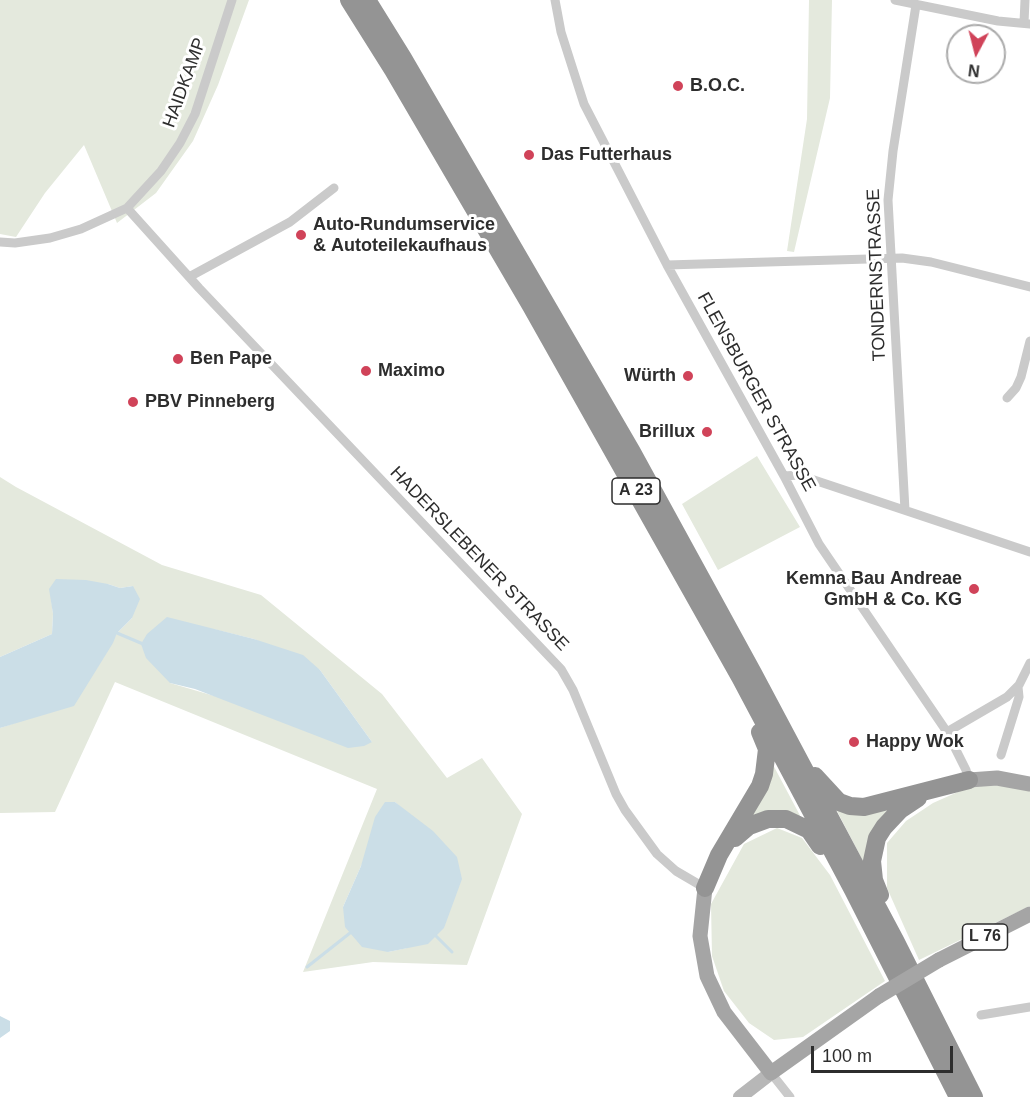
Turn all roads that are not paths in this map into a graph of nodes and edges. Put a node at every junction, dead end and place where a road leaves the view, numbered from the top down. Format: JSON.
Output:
{"nodes":[{"id":1,"x":232,"y":0,"type":"edge"},
{"id":2,"x":350,"y":0,"type":"edge"},
{"id":3,"x":367,"y":0,"type":"edge"},
{"id":4,"x":555,"y":0,"type":"edge"},
{"id":5,"x":895,"y":0,"type":"edge"},
{"id":6,"x":1025,"y":0,"type":"edge"},
{"id":7,"x":916,"y":5,"type":"junction"},
{"id":8,"x":1027,"y":23,"type":"edge"},
{"id":9,"x":334,"y":188,"type":"dead end"},
{"id":10,"x":127,"y":208,"type":"junction"},
{"id":11,"x":0,"y":242,"type":"edge"},
{"id":12,"x":890,"y":258,"type":"junction"},
{"id":13,"x":667,"y":264,"type":"junction"},
{"id":14,"x":189,"y":277,"type":"junction"},
{"id":15,"x":1030,"y":287,"type":"edge"},
{"id":16,"x":1030,"y":341,"type":"edge"},
{"id":17,"x":1006,"y":398,"type":"dead end"},
{"id":18,"x":784,"y":476,"type":"junction"},
{"id":19,"x":905,"y":510,"type":"junction"},
{"id":20,"x":1030,"y":552,"type":"edge"},
{"id":21,"x":1030,"y":663,"type":"edge"},
{"id":22,"x":740,"y":677,"type":"junction"},
{"id":23,"x":1018,"y":687,"type":"junction"},
{"id":24,"x":947,"y":732,"type":"junction"},
{"id":25,"x":1000,"y":755,"type":"dead end"},
{"id":26,"x":802,"y":765,"type":"junction"},
{"id":27,"x":969,"y":780,"type":"junction"},
{"id":28,"x":1030,"y":784,"type":"edge"},
{"id":29,"x":928,"y":791,"type":"junction"},
{"id":30,"x":726,"y":844,"type":"junction"},
{"id":31,"x":705,"y":888,"type":"junction"},
{"id":32,"x":852,"y":890,"type":"junction"},
{"id":33,"x":1030,"y":914,"type":"edge"},
{"id":34,"x":896,"y":942,"type":"junction"},
{"id":35,"x":1030,"y":1007,"type":"edge"},
{"id":36,"x":981,"y":1015,"type":"dead end"},
{"id":37,"x":771,"y":1073,"type":"junction"},
{"id":38,"x":740,"y":1097,"type":"edge"},
{"id":39,"x":790,"y":1097,"type":"edge"},
{"id":40,"x":958,"y":1097,"type":"edge"},
{"id":41,"x":974,"y":1097,"type":"edge"}],
"edges":[{"from":1,"to":10,"type":"street","name":"HAIDKAMP"},
{"from":2,"to":22,"type":"highway","number":"A 23"},
{"from":3,"to":26,"type":"highway","number":"A 23"},
{"from":4,"to":13,"type":"street","name":"FLENSBURGER STRASSE"},
{"from":5,"to":7,"type":"street"},
{"from":6,"to":8,"type":"street"},
{"from":7,"to":8,"type":"street"},
{"from":7,"to":12,"type":"street","name":"TONDERNSTRASSE"},
{"from":9,"to":14,"type":"street"},
{"from":10,"to":11,"type":"street","name":"HAIDKAMP"},
{"from":10,"to":14,"type":"street","name":"HADERSLEBENER STRASSE"},
{"from":12,"to":13,"type":"street"},
{"from":12,"to":15,"type":"street"},
{"from":12,"to":19,"type":"street","name":"TONDERNSTRASSE"},
{"from":13,"to":18,"type":"street","name":"FLENSBURGER STRASSE"},
{"from":14,"to":31,"type":"street","name":"HADERSLEBENER STRASSE"},
{"from":16,"to":17,"type":"street"},
{"from":18,"to":19,"type":"street"},
{"from":18,"to":24,"type":"street","name":"FLENSBURGER STRASSE"},
{"from":19,"to":20,"type":"street"},
{"from":21,"to":23,"type":"street"},
{"from":22,"to":30,"type":"highway"},
{"from":22,"to":32,"type":"highway","number":"A 23"},
{"from":23,"to":24,"type":"street"},
{"from":23,"to":25,"type":"street"},
{"from":24,"to":27,"type":"street","name":"FLENSBURGER STRASSE"},
{"from":26,"to":29,"type":"highway"},
{"from":26,"to":34,"type":"highway","number":"A 23"},
{"from":27,"to":28,"type":"main road"},
{"from":27,"to":29,"type":"highway"},
{"from":29,"to":34,"type":"highway"},
{"from":30,"to":31,"type":"highway"},
{"from":30,"to":32,"type":"highway"},
{"from":31,"to":37,"type":"main road"},
{"from":32,"to":40,"type":"highway","number":"A 23"},
{"from":33,"to":37,"type":"main road","number":"L 76","bridge":true},
{"from":34,"to":41,"type":"highway","number":"A 23"},
{"from":35,"to":36,"type":"street"},
{"from":37,"to":38,"type":"main road"},
{"from":37,"to":39,"type":"street"}]}
